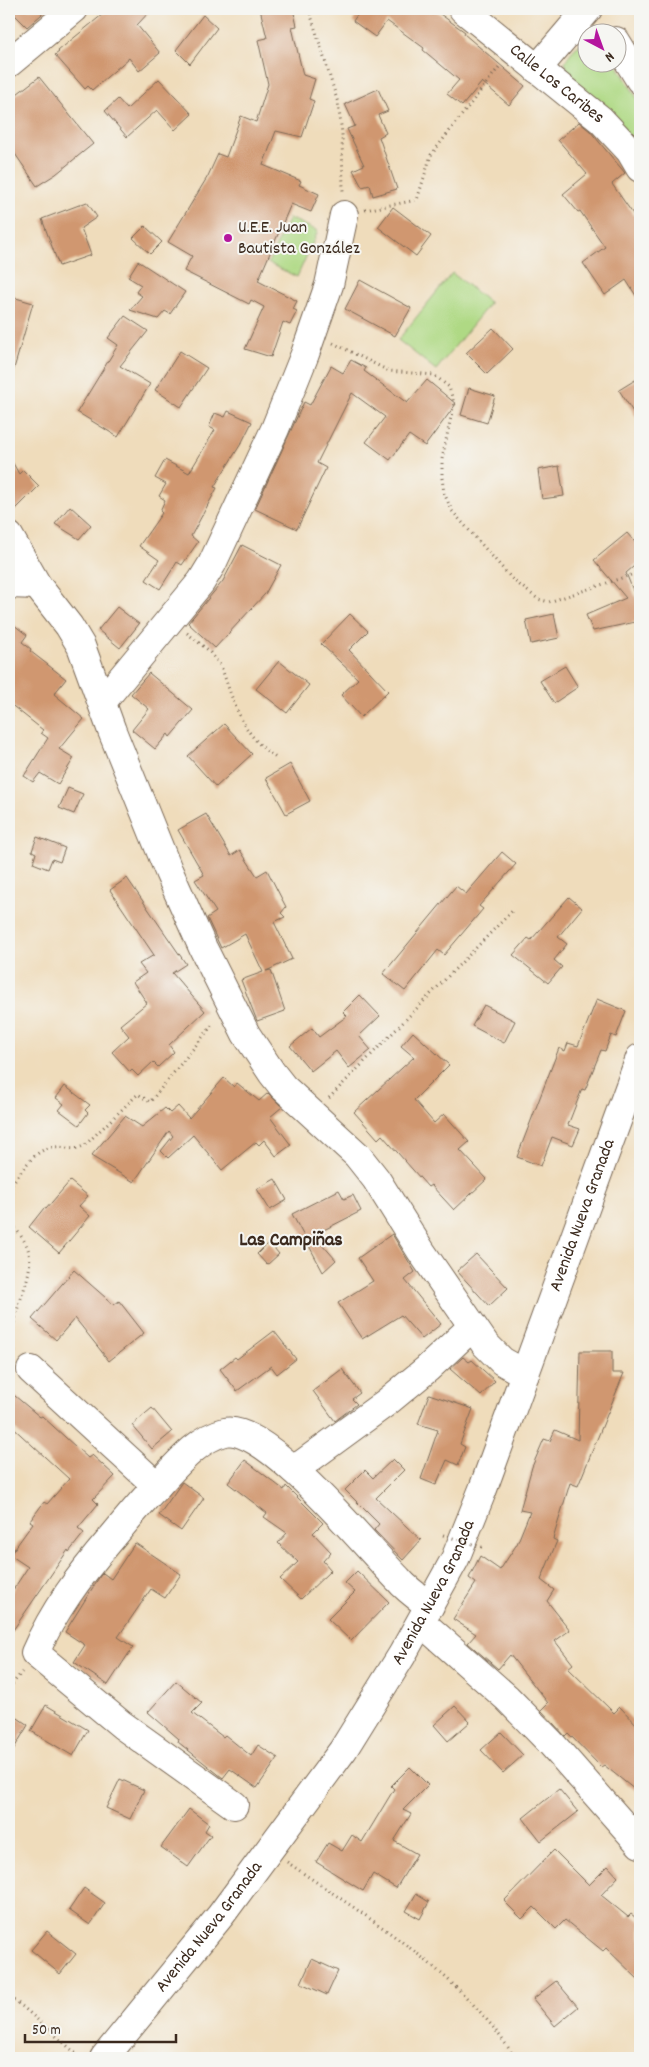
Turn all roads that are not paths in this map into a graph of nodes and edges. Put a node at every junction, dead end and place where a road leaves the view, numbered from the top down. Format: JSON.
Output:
{"nodes":[{"id":1,"x":74,"y":9,"type":"edge"},
{"id":2,"x":463,"y":9,"type":"edge"},
{"id":3,"x":588,"y":9,"type":"edge"},
{"id":4,"x":597,"y":9,"type":"edge"},
{"id":5,"x":605,"y":22,"type":"edge"},
{"id":6,"x":626,"y":57,"type":"edge"},
{"id":7,"x":9,"y":63,"type":"edge"},
{"id":8,"x":537,"y":69,"type":"junction"},
{"id":9,"x":640,"y":80,"type":"edge"},
{"id":10,"x":640,"y":168,"type":"edge"},
{"id":11,"x":344,"y":215,"type":"road end"},
{"id":12,"x":9,"y":536,"type":"edge"},
{"id":13,"x":9,"y":584,"type":"edge"},
{"id":14,"x":37,"y":586,"type":"junction"},
{"id":15,"x":102,"y":702,"type":"junction"},
{"id":16,"x":640,"y":1058,"type":"edge"},
{"id":17,"x":472,"y":1327,"type":"junction"},
{"id":18,"x":31,"y":1370,"type":"road end"},
{"id":19,"x":525,"y":1374,"type":"junction"},
{"id":20,"x":294,"y":1470,"type":"junction"},
{"id":21,"x":157,"y":1486,"type":"junction"},
{"id":22,"x":425,"y":1614,"type":"junction"},
{"id":23,"x":234,"y":1805,"type":"dead end"},
{"id":24,"x":640,"y":1844,"type":"edge"},
{"id":25,"x":104,"y":2058,"type":"edge"}],
"edges":[{"from":1,"to":7,"type":"street"},
{"from":2,"to":8,"type":"street","name":"Calle Los Caribes"},
{"from":3,"to":8,"type":"street"},
{"from":4,"to":5,"type":"street"},
{"from":6,"to":9,"type":"street"},
{"from":8,"to":10,"type":"street","name":"Calle Los Caribes"},
{"from":11,"to":15,"type":"street"},
{"from":12,"to":14,"type":"street"},
{"from":13,"to":14,"type":"street"},
{"from":14,"to":15,"type":"street"},
{"from":15,"to":17,"type":"street"},
{"from":16,"to":19,"type":"street","name":"Avenida Nueva Granada"},
{"from":17,"to":19,"type":"street"},
{"from":17,"to":20,"type":"street"},
{"from":18,"to":21,"type":"street"},
{"from":19,"to":22,"type":"street","name":"Avenida Nueva Granada"},
{"from":20,"to":21,"type":"street"},
{"from":20,"to":22,"type":"street"},
{"from":21,"to":23,"type":"street"},
{"from":22,"to":24,"type":"street"},
{"from":22,"to":25,"type":"street","name":"Avenida Nueva Granada"}]}
